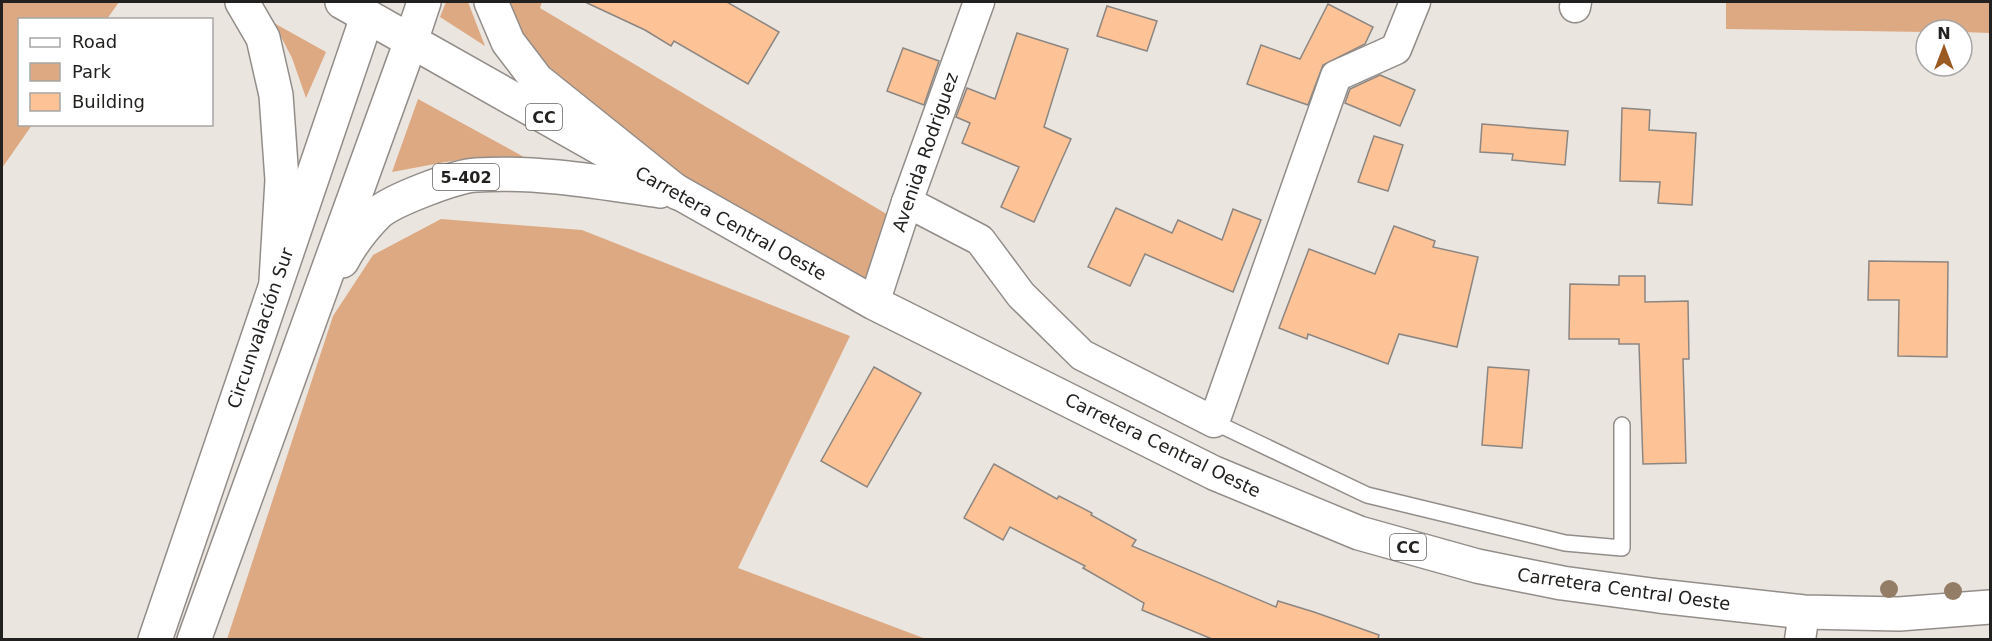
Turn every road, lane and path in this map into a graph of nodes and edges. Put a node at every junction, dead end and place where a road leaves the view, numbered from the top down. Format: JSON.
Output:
{"nodes":[{"id":1,"x":242,"y":2,"type":"edge"},
{"id":2,"x":424,"y":2,"type":"edge"},
{"id":3,"x":490,"y":2,"type":"edge"},
{"id":4,"x":979,"y":2,"type":"edge"},
{"id":5,"x":1415,"y":2,"type":"edge"},
{"id":6,"x":360,"y":6,"type":"edge"},
{"id":7,"x":411,"y":41,"type":"junction"},
{"id":8,"x":678,"y":193,"type":"junction"},
{"id":9,"x":907,"y":202,"type":"junction"},
{"id":10,"x":276,"y":281,"type":"junction"},
{"id":11,"x":874,"y":303,"type":"junction"},
{"id":12,"x":312,"y":312,"type":"junction"},
{"id":13,"x":1214,"y":422,"type":"junction"},
{"id":14,"x":1622,"y":425,"type":"dead end"},
{"id":15,"x":1990,"y":607,"type":"edge"},
{"id":16,"x":1802,"y":626,"type":"edge"},
{"id":17,"x":155,"y":639,"type":"edge"},
{"id":18,"x":194,"y":639,"type":"edge"}],
"edges":[{"from":1,"to":10,"type":"main road"},
{"from":2,"to":7,"type":"main road"},
{"from":3,"to":8,"type":"main road"},
{"from":4,"to":9,"type":"street","name":"Avenida Rodriguez"},
{"from":5,"to":13,"type":"street"},
{"from":6,"to":7,"type":"main road","number":"CC"},
{"from":6,"to":10,"type":"main road","name":"Circunvalación Sur"},
{"from":7,"to":8,"type":"main road","name":"Carretera Central Oeste","number":"CC"},
{"from":7,"to":12,"type":"main road"},
{"from":8,"to":11,"type":"main road","name":"Carretera Central Oeste","number":"CC"},
{"from":8,"to":12,"type":"main road","number":"5-402"},
{"from":9,"to":11,"type":"street","name":"Avenida Rodriguez"},
{"from":9,"to":13,"type":"street"},
{"from":10,"to":17,"type":"main road","name":"Circunvalación Sur"},
{"from":11,"to":16,"type":"main road","name":"Carretera Central Oeste","number":"CC"},
{"from":12,"to":18,"type":"main road"},
{"from":13,"to":14,"type":"lane"},
{"from":15,"to":16,"type":"main road","name":"Carretera Central Oeste","number":"CC"}]}
